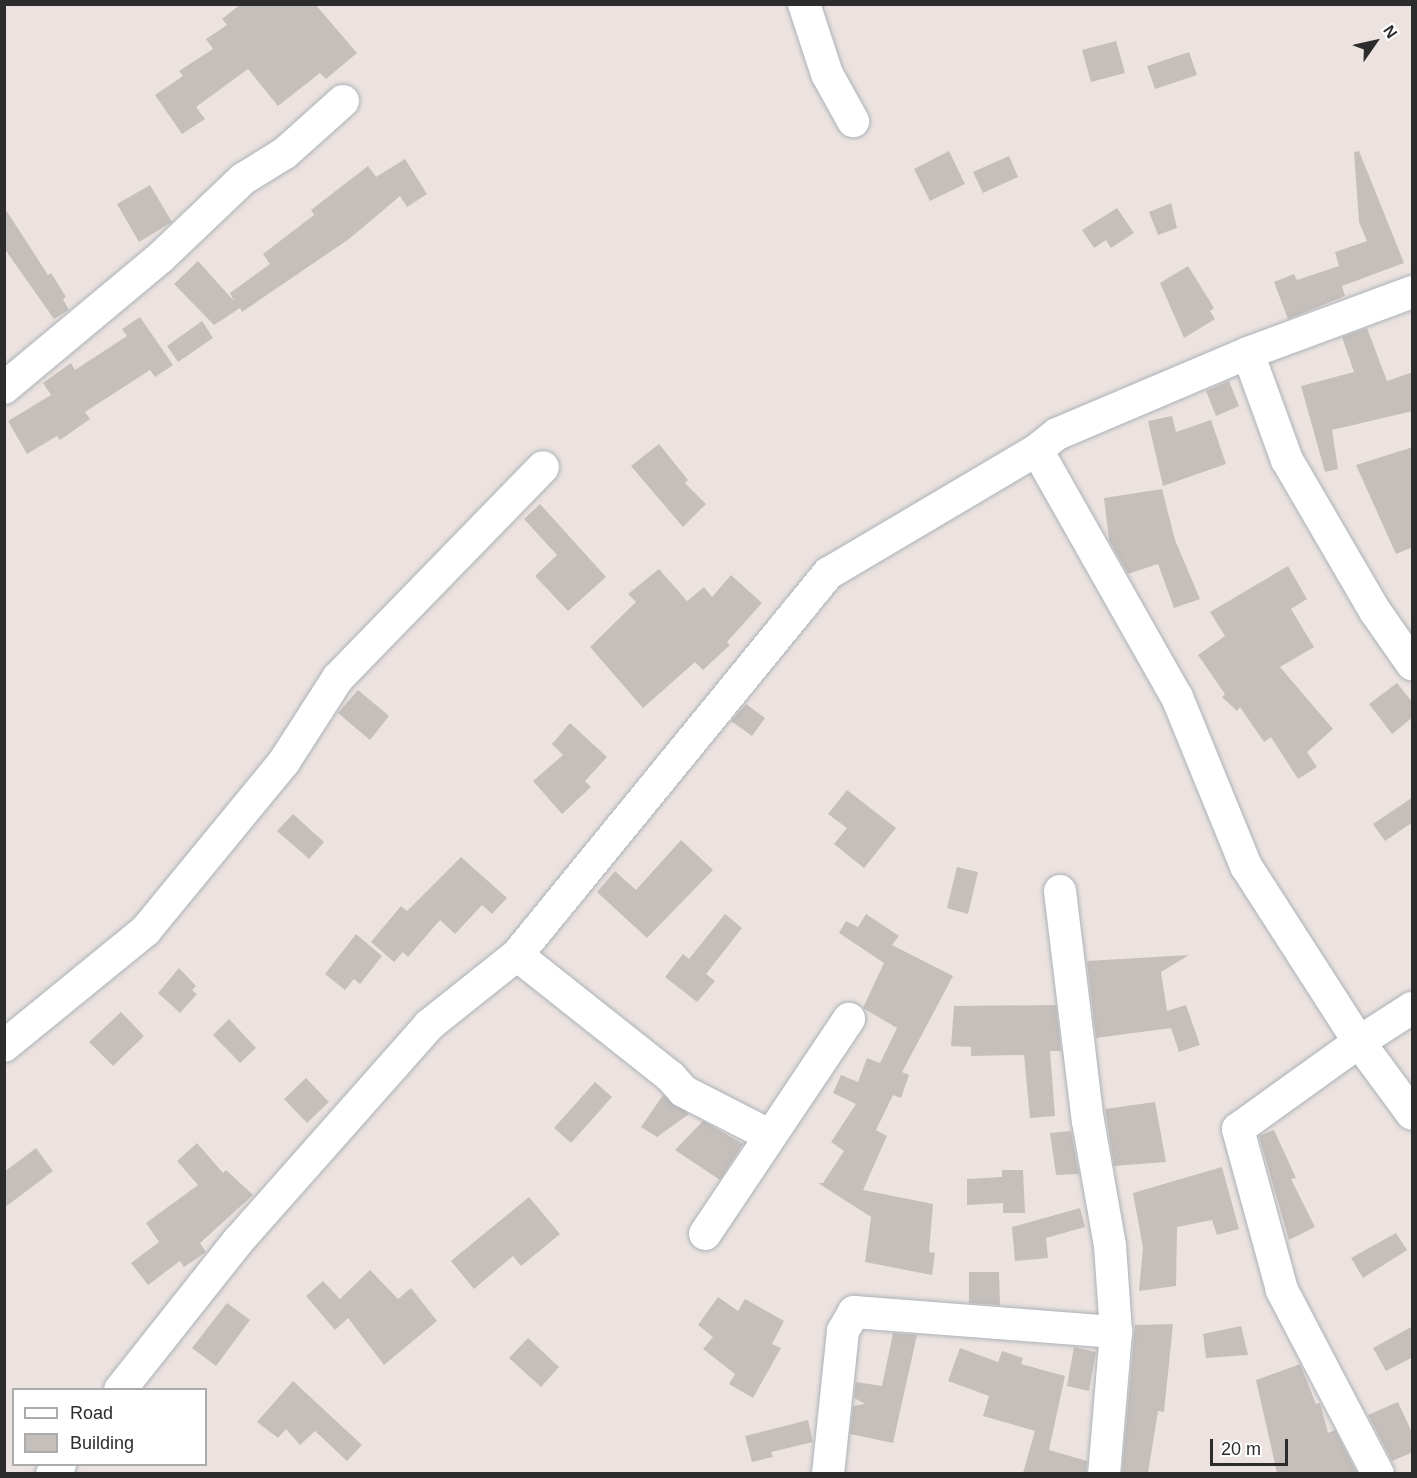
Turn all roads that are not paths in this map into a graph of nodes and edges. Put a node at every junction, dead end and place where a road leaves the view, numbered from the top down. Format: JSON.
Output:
{"nodes":[{"id":1,"x":804,"y":4,"type":"edge"},
{"id":2,"x":343,"y":100,"type":"dead end"},
{"id":3,"x":853,"y":121,"type":"dead end"},
{"id":4,"x":1413,"y":292,"type":"edge"},
{"id":5,"x":1248,"y":352,"type":"junction"},
{"id":6,"x":4,"y":388,"type":"edge"},
{"id":7,"x":1037,"y":450,"type":"junction"},
{"id":8,"x":543,"y":467,"type":"dead end"},
{"id":9,"x":1413,"y":664,"type":"edge"},
{"id":10,"x":1060,"y":891,"type":"dead end"},
{"id":11,"x":517,"y":955,"type":"junction"},
{"id":12,"x":1413,"y":1008,"type":"edge"},
{"id":13,"x":849,"y":1019,"type":"dead end"},
{"id":14,"x":1359,"y":1042,"type":"junction"},
{"id":15,"x":4,"y":1046,"type":"edge"},
{"id":16,"x":1413,"y":1114,"type":"edge"},
{"id":17,"x":769,"y":1135,"type":"junction"},
{"id":18,"x":705,"y":1234,"type":"dead end"},
{"id":19,"x":1116,"y":1332,"type":"junction"},
{"id":20,"x":121,"y":1388,"type":"edge"},
{"id":21,"x":828,"y":1473,"type":"edge"},
{"id":22,"x":1104,"y":1473,"type":"edge"},
{"id":23,"x":1378,"y":1473,"type":"edge"}],
"edges":[{"from":1,"to":3,"type":"street"},
{"from":2,"to":6,"type":"street"},
{"from":4,"to":5,"type":"street"},
{"from":5,"to":7,"type":"street"},
{"from":5,"to":9,"type":"street"},
{"from":7,"to":11,"type":"street"},
{"from":7,"to":14,"type":"street"},
{"from":8,"to":15,"type":"street"},
{"from":10,"to":19,"type":"street"},
{"from":11,"to":17,"type":"street"},
{"from":11,"to":20,"type":"street"},
{"from":12,"to":14,"type":"street"},
{"from":13,"to":17,"type":"street"},
{"from":14,"to":16,"type":"street"},
{"from":14,"to":23,"type":"street"},
{"from":17,"to":18,"type":"street"},
{"from":19,"to":21,"type":"street"},
{"from":19,"to":22,"type":"street"}]}
